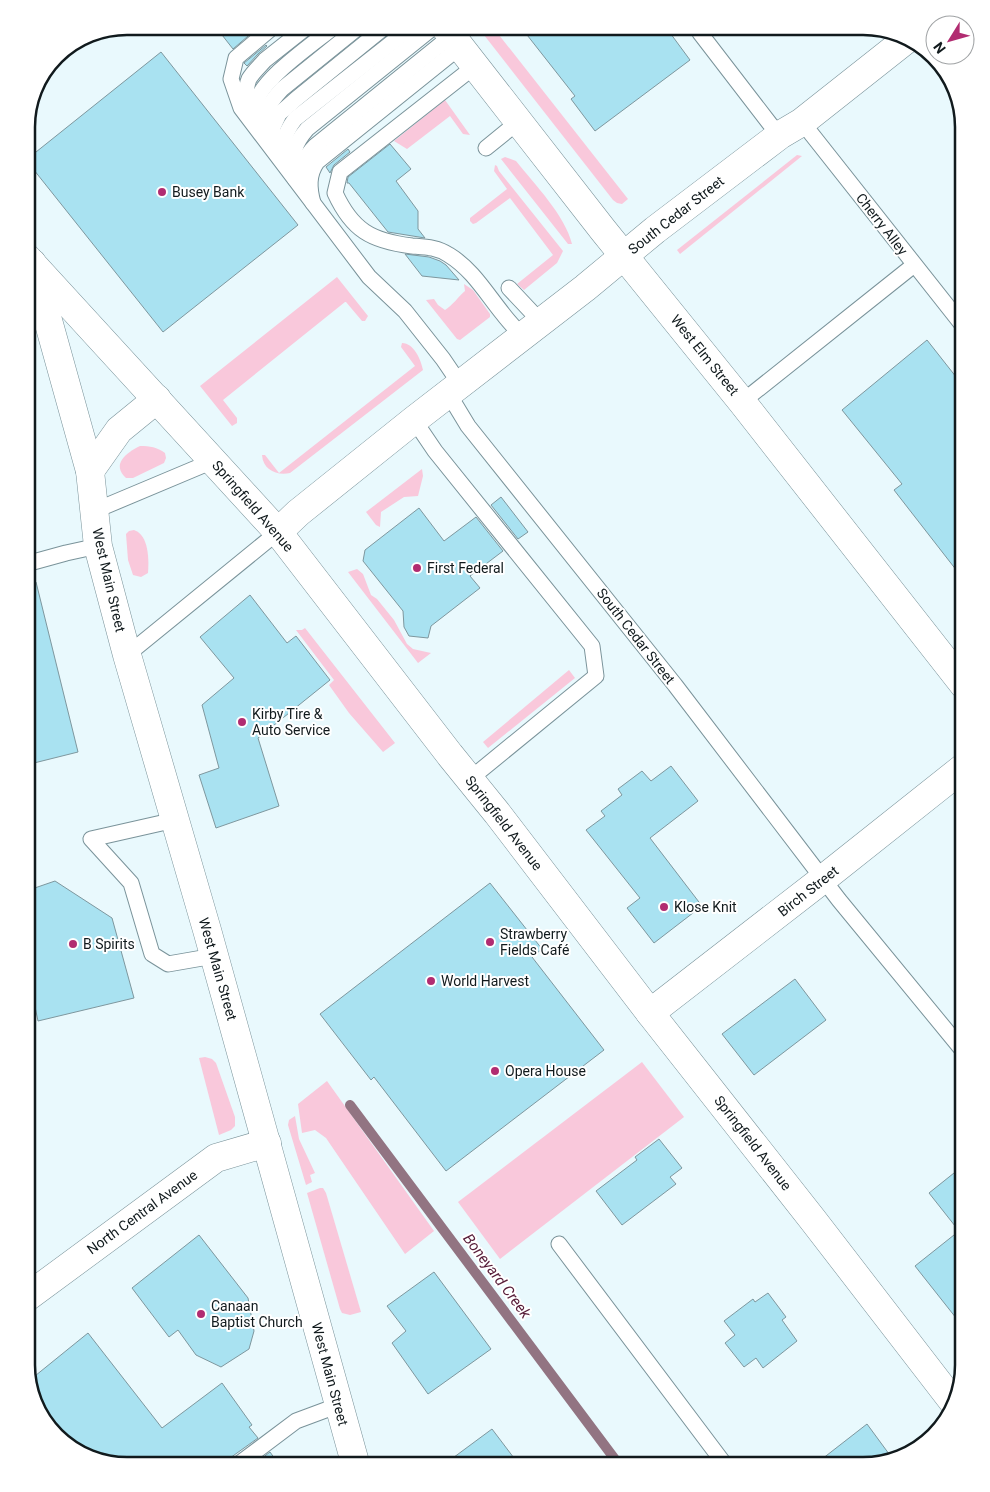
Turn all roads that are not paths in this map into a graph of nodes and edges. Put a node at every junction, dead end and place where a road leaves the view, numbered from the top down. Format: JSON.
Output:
{"nodes":[{"id":1,"x":263,"y":35,"type":"edge"},
{"id":2,"x":297,"y":35,"type":"edge"},
{"id":3,"x":324,"y":35,"type":"edge"},
{"id":4,"x":349,"y":35,"type":"edge"},
{"id":5,"x":375,"y":35,"type":"edge"},
{"id":6,"x":402,"y":35,"type":"edge"},
{"id":7,"x":702,"y":35,"type":"edge"},
{"id":8,"x":453,"y":40,"type":"edge"},
{"id":9,"x":902,"y":43,"type":"edge"},
{"id":10,"x":518,"y":122,"type":"junction"},
{"id":11,"x":251,"y":123,"type":"junction"},
{"id":12,"x":791,"y":128,"type":"junction"},
{"id":13,"x":486,"y":148,"type":"dead end"},
{"id":14,"x":280,"y":160,"type":"junction"},
{"id":15,"x":298,"y":184,"type":"junction"},
{"id":16,"x":313,"y":205,"type":"junction"},
{"id":17,"x":624,"y":256,"type":"junction"},
{"id":18,"x":914,"y":265,"type":"junction"},
{"id":19,"x":35,"y":267,"type":"edge"},
{"id":20,"x":35,"y":281,"type":"edge"},
{"id":21,"x":509,"y":288,"type":"dead end"},
{"id":22,"x":955,"y":315,"type":"edge"},
{"id":23,"x":532,"y":330,"type":"junction"},
{"id":24,"x":454,"y":389,"type":"junction"},
{"id":25,"x":157,"y":399,"type":"junction"},
{"id":26,"x":742,"y":402,"type":"junction"},
{"id":27,"x":414,"y":420,"type":"junction"},
{"id":28,"x":213,"y":461,"type":"junction"},
{"id":29,"x":90,"y":471,"type":"junction"},
{"id":30,"x":94,"y":511,"type":"junction"},
{"id":31,"x":278,"y":532,"type":"junction"},
{"id":32,"x":98,"y":546,"type":"junction"},
{"id":33,"x":35,"y":562,"type":"edge"},
{"id":34,"x":127,"y":655,"type":"junction"},
{"id":35,"x":955,"y":674,"type":"edge"},
{"id":36,"x":955,"y":774,"type":"edge"},
{"id":37,"x":470,"y":779,"type":"junction"},
{"id":38,"x":175,"y":820,"type":"junction"},
{"id":39,"x":823,"y":879,"type":"junction"},
{"id":40,"x":214,"y":956,"type":"junction"},
{"id":41,"x":650,"y":1013,"type":"junction"},
{"id":42,"x":955,"y":1041,"type":"edge"},
{"id":43,"x":267,"y":1143,"type":"junction"},
{"id":44,"x":560,"y":1244,"type":"dead end"},
{"id":45,"x":35,"y":1291,"type":"edge"},
{"id":46,"x":949,"y":1397,"type":"edge"},
{"id":47,"x":339,"y":1405,"type":"junction"},
{"id":48,"x":248,"y":1457,"type":"edge"},
{"id":49,"x":353,"y":1457,"type":"edge"},
{"id":50,"x":719,"y":1457,"type":"edge"}],
"edges":[{"from":1,"to":11,"type":"lane"},
{"from":2,"to":11,"type":"lane"},
{"from":3,"to":14,"type":"lane"},
{"from":4,"to":14,"type":"lane"},
{"from":5,"to":14,"type":"lane"},
{"from":6,"to":15,"type":"lane"},
{"from":7,"to":12,"type":"lane","name":"Cherry Alley"},
{"from":8,"to":10,"type":"street","name":"West Elm Street"},
{"from":8,"to":15,"type":"lane"},
{"from":8,"to":16,"type":"lane"},
{"from":8,"to":23,"type":"lane"},
{"from":9,"to":12,"type":"street","name":"South Cedar Street"},
{"from":10,"to":13,"type":"lane"},
{"from":10,"to":17,"type":"street","name":"West Elm Street"},
{"from":11,"to":14,"type":"lane"},
{"from":12,"to":17,"type":"street","name":"South Cedar Street"},
{"from":12,"to":18,"type":"lane","name":"Cherry Alley"},
{"from":14,"to":15,"type":"lane"},
{"from":15,"to":16,"type":"lane"},
{"from":16,"to":24,"type":"lane"},
{"from":17,"to":23,"type":"street","name":"South Cedar Street"},
{"from":17,"to":26,"type":"street","name":"West Elm Street"},
{"from":18,"to":22,"type":"lane","name":"Cherry Alley"},
{"from":18,"to":26,"type":"lane"},
{"from":19,"to":25,"type":"street","name":"Springfield Avenue"},
{"from":20,"to":29,"type":"street","name":"West Main Street"},
{"from":21,"to":23,"type":"lane"},
{"from":23,"to":24,"type":"street","name":"South Cedar Street"},
{"from":24,"to":27,"type":"street","name":"South Cedar Street"},
{"from":24,"to":39,"type":"lane","name":"South Cedar Street"},
{"from":25,"to":28,"type":"street","name":"Springfield Avenue"},
{"from":25,"to":29,"type":"street"},
{"from":26,"to":35,"type":"street","name":"West Elm Street"},
{"from":27,"to":31,"type":"street","name":"South Cedar Street"},
{"from":27,"to":37,"type":"lane"},
{"from":28,"to":30,"type":"lane"},
{"from":28,"to":31,"type":"street","name":"Springfield Avenue"},
{"from":29,"to":30,"type":"street","name":"West Main Street"},
{"from":30,"to":32,"type":"street","name":"West Main Street"},
{"from":31,"to":34,"type":"lane"},
{"from":31,"to":37,"type":"street","name":"Springfield Avenue"},
{"from":32,"to":33,"type":"lane"},
{"from":32,"to":34,"type":"street","name":"West Main Street"},
{"from":34,"to":38,"type":"street","name":"West Main Street"},
{"from":36,"to":39,"type":"street","name":"Birch Street"},
{"from":37,"to":41,"type":"street","name":"Springfield Avenue"},
{"from":38,"to":40,"type":"street","name":"West Main Street"},
{"from":38,"to":40,"type":"lane"},
{"from":39,"to":41,"type":"street","name":"Birch Street"},
{"from":39,"to":42,"type":"lane","name":"South Cedar Street"},
{"from":40,"to":43,"type":"street","name":"West Main Street"},
{"from":41,"to":46,"type":"street","name":"Springfield Avenue"},
{"from":43,"to":45,"type":"street","name":"North Central Avenue"},
{"from":43,"to":47,"type":"street","name":"West Main Street"},
{"from":44,"to":50,"type":"lane"},
{"from":47,"to":48,"type":"lane"},
{"from":47,"to":49,"type":"street","name":"West Main Street"}]}
